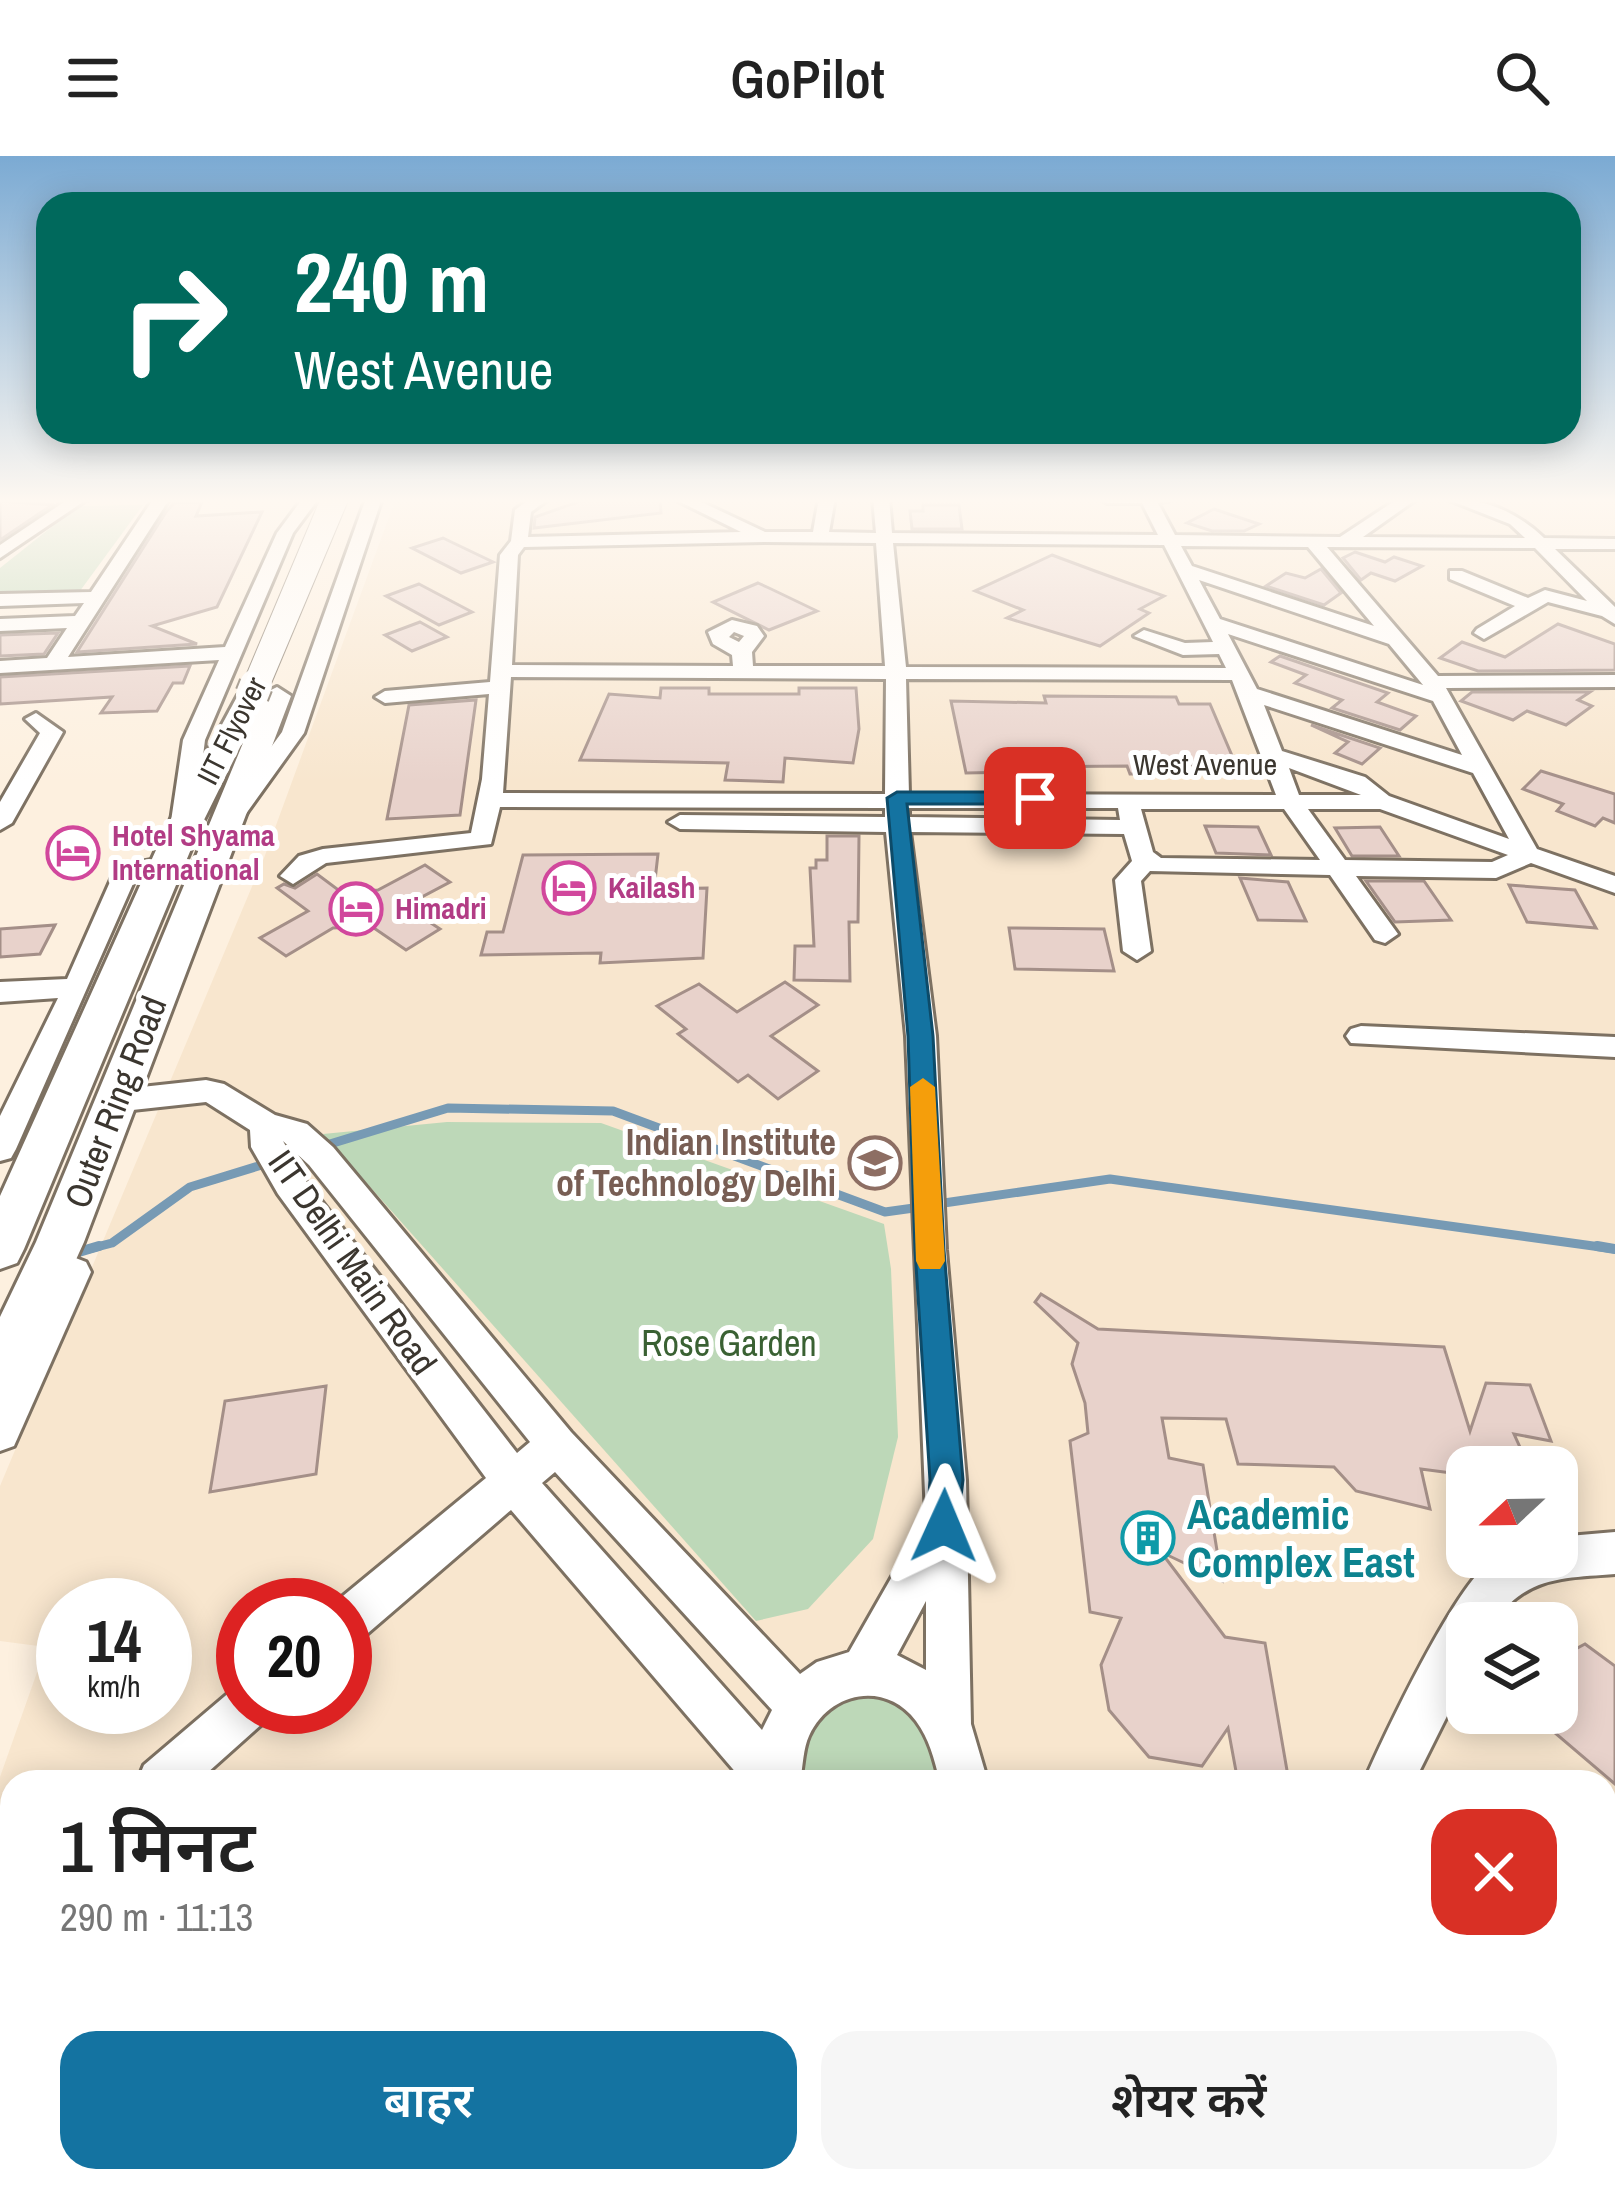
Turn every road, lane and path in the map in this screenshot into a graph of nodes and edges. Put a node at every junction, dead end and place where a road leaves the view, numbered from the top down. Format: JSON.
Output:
{"nodes":[{"id":1,"x":100,"y":593,"type":"edge"},
{"id":2,"x":258,"y":593,"type":"edge"},
{"id":3,"x":301,"y":593,"type":"edge"},
{"id":4,"x":311,"y":593,"type":"edge"},
{"id":5,"x":340,"y":593,"type":"edge"},
{"id":6,"x":507,"y":593,"type":"edge"},
{"id":7,"x":889,"y":593,"type":"edge"},
{"id":8,"x":1198,"y":593,"type":"edge"},
{"id":9,"x":1255,"y":593,"type":"edge"},
{"id":10,"x":1356,"y":593,"type":"edge"},
{"id":11,"x":1499,"y":593,"type":"edge"},
{"id":12,"x":1589,"y":593,"type":"edge"},
{"id":13,"x":97,"y":597,"type":"junction"},
{"id":14,"x":0,"y":600,"type":"edge"},
{"id":15,"x":1528,"y":605,"type":"junction"},
{"id":16,"x":1611,"y":615,"type":"edge"},
{"id":17,"x":81,"y":622,"type":"junction"},
{"id":18,"x":1214,"y":623,"type":"junction"},
{"id":19,"x":0,"y":625,"type":"edge"},
{"id":20,"x":1484,"y":633,"type":"dead end"},
{"id":21,"x":1144,"y":636,"type":"dead end"},
{"id":22,"x":1395,"y":640,"type":"junction"},
{"id":23,"x":1225,"y":648,"type":"junction"},
{"id":24,"x":231,"y":653,"type":"junction"},
{"id":25,"x":52,"y":664,"type":"junction"},
{"id":26,"x":0,"y":667,"type":"edge"},
{"id":27,"x":896,"y":673,"type":"junction"},
{"id":28,"x":502,"y":679,"type":"junction"},
{"id":29,"x":1615,"y":681,"type":"edge"},
{"id":30,"x":1244,"y":683,"type":"junction"},
{"id":31,"x":1436,"y":689,"type":"junction"},
{"id":32,"x":265,"y":696,"type":"junction"},
{"id":33,"x":385,"y":697,"type":"dead end"},
{"id":34,"x":36,"y":718,"type":"dead end"},
{"id":35,"x":1274,"y":757,"type":"junction"},
{"id":36,"x":1481,"y":769,"type":"junction"},
{"id":37,"x":1127,"y":798,"type":"junction"},
{"id":38,"x":1289,"y":799,"type":"junction"},
{"id":39,"x":1383,"y":802,"type":"junction"},
{"id":40,"x":489,"y":810,"type":"junction"},
{"id":41,"x":897,"y":810,"type":"junction"},
{"id":42,"x":0,"y":823,"type":"edge"},
{"id":43,"x":1134,"y":827,"type":"junction"},
{"id":44,"x":191,"y":842,"type":"junction"},
{"id":45,"x":1527,"y":856,"type":"junction"},
{"id":46,"x":1145,"y":862,"type":"junction"},
{"id":47,"x":1336,"y":870,"type":"junction"},
{"id":48,"x":293,"y":875,"type":"dead end"},
{"id":49,"x":1615,"y":885,"type":"edge"},
{"id":50,"x":1385,"y":934,"type":"dead end"},
{"id":51,"x":1137,"y":951,"type":"dead end"},
{"id":52,"x":77,"y":988,"type":"junction"},
{"id":53,"x":0,"y":992,"type":"edge"},
{"id":54,"x":1361,"y":1036,"type":"dead end"},
{"id":55,"x":1615,"y":1047,"type":"edge"},
{"id":56,"x":23,"y":1100,"type":"junction"},
{"id":57,"x":65,"y":1100,"type":"junction"},
{"id":58,"x":114,"y":1101,"type":"junction"},
{"id":59,"x":0,"y":1149,"type":"edge"},
{"id":60,"x":272,"y":1149,"type":"junction"},
{"id":61,"x":0,"y":1248,"type":"edge"},
{"id":62,"x":73,"y":1272,"type":"dead end"},
{"id":63,"x":0,"y":1371,"type":"edge"},
{"id":64,"x":0,"y":1433,"type":"edge"},
{"id":65,"x":557,"y":1445,"type":"junction"},
{"id":66,"x":512,"y":1480,"type":"junction"},
{"id":67,"x":944,"y":1526,"type":"junction"},
{"id":68,"x":1615,"y":1553,"type":"edge"},
{"id":69,"x":372,"y":1600,"type":"edge"},
{"id":70,"x":1483,"y":1602,"type":"edge"},
{"id":71,"x":1446,"y":1669,"type":"edge"},
{"id":72,"x":864,"y":1670,"type":"junction"},
{"id":73,"x":798,"y":1705,"type":"junction"},
{"id":74,"x":949,"y":1721,"type":"junction"},
{"id":75,"x":222,"y":1734,"type":"edge"},
{"id":76,"x":188,"y":1770,"type":"edge"},
{"id":77,"x":766,"y":1770,"type":"edge"},
{"id":78,"x":776,"y":1770,"type":"edge"},
{"id":79,"x":963,"y":1770,"type":"edge"},
{"id":80,"x":1394,"y":1770,"type":"edge"}],
"edges":[{"from":1,"to":13,"type":"street"},
{"from":2,"to":24,"type":"street"},
{"from":3,"to":32,"type":"main road","name":"IIT Flyover","bridge":true},
{"from":4,"to":32,"type":"main road","name":"IIT Flyover"},
{"from":5,"to":44,"type":"street"},
{"from":6,"to":28,"type":"street"},
{"from":7,"to":27,"type":"street"},
{"from":8,"to":18,"type":"street"},
{"from":9,"to":22,"type":"street"},
{"from":10,"to":22,"type":"street"},
{"from":11,"to":15,"type":"street"},
{"from":12,"to":16,"type":"street"},
{"from":13,"to":14,"type":"street"},
{"from":13,"to":17,"type":"street"},
{"from":15,"to":16,"type":"street"},
{"from":15,"to":20,"type":"street"},
{"from":17,"to":19,"type":"street"},
{"from":17,"to":25,"type":"street"},
{"from":18,"to":23,"type":"street"},
{"from":18,"to":31,"type":"street"},
{"from":21,"to":23,"type":"street"},
{"from":22,"to":31,"type":"street"},
{"from":23,"to":30,"type":"street"},
{"from":24,"to":25,"type":"street"},
{"from":24,"to":44,"type":"street"},
{"from":25,"to":26,"type":"street"},
{"from":27,"to":28,"type":"street"},
{"from":27,"to":30,"type":"street"},
{"from":27,"to":41,"type":"street"},
{"from":28,"to":33,"type":"street"},
{"from":28,"to":40,"type":"street"},
{"from":29,"to":31,"type":"street"},
{"from":30,"to":35,"type":"street"},
{"from":30,"to":36,"type":"street"},
{"from":31,"to":36,"type":"street"},
{"from":32,"to":44,"type":"main road","name":"IIT Flyover"},
{"from":34,"to":42,"type":"street"},
{"from":35,"to":38,"type":"street"},
{"from":35,"to":39,"type":"street"},
{"from":36,"to":45,"type":"street"},
{"from":37,"to":38,"type":"street","name":"West Avenue"},
{"from":37,"to":41,"type":"street","name":"West Avenue"},
{"from":37,"to":43,"type":"street"},
{"from":38,"to":39,"type":"street","name":"West Avenue"},
{"from":38,"to":47,"type":"street"},
{"from":39,"to":45,"type":"street","name":"West Avenue"},
{"from":40,"to":41,"type":"street","name":"West Avenue"},
{"from":40,"to":48,"type":"street"},
{"from":41,"to":43,"type":"street","name":"West Avenue"},
{"from":41,"to":67,"type":"street"},
{"from":43,"to":46,"type":"street"},
{"from":44,"to":52,"type":"street"},
{"from":44,"to":57,"type":"main road","name":"Outer Ring Road"},
{"from":44,"to":58,"type":"main road","name":"Outer Ring Road"},
{"from":45,"to":47,"type":"street"},
{"from":45,"to":49,"type":"street","name":"West Avenue"},
{"from":46,"to":47,"type":"street"},
{"from":46,"to":51,"type":"street"},
{"from":47,"to":50,"type":"street"},
{"from":52,"to":53,"type":"street"},
{"from":52,"to":56,"type":"street"},
{"from":54,"to":55,"type":"street"},
{"from":56,"to":57,"type":"street"},
{"from":56,"to":59,"type":"street"},
{"from":57,"to":61,"type":"main road","name":"Outer Ring Road"},
{"from":58,"to":60,"type":"street","name":"IIT Delhi Main Road"},
{"from":58,"to":63,"type":"main road","name":"Outer Ring Road"},
{"from":60,"to":65,"type":"street","name":"IIT Delhi Main Road"},
{"from":60,"to":66,"type":"street","name":"IIT Delhi Main Road"},
{"from":62,"to":64,"type":"street"},
{"from":65,"to":66,"type":"street"},
{"from":65,"to":73,"type":"street","name":"IIT Delhi Main Road"},
{"from":66,"to":69,"type":"street"},
{"from":66,"to":77,"type":"street","name":"IIT Delhi Main Road"},
{"from":67,"to":72,"type":"street"},
{"from":67,"to":74,"type":"street"},
{"from":68,"to":70,"type":"street"},
{"from":71,"to":80,"type":"street"},
{"from":72,"to":73,"type":"street"},
{"from":72,"to":74,"type":"street"},
{"from":73,"to":78,"type":"street"},
{"from":74,"to":79,"type":"street"},
{"from":75,"to":76,"type":"street"}]}
